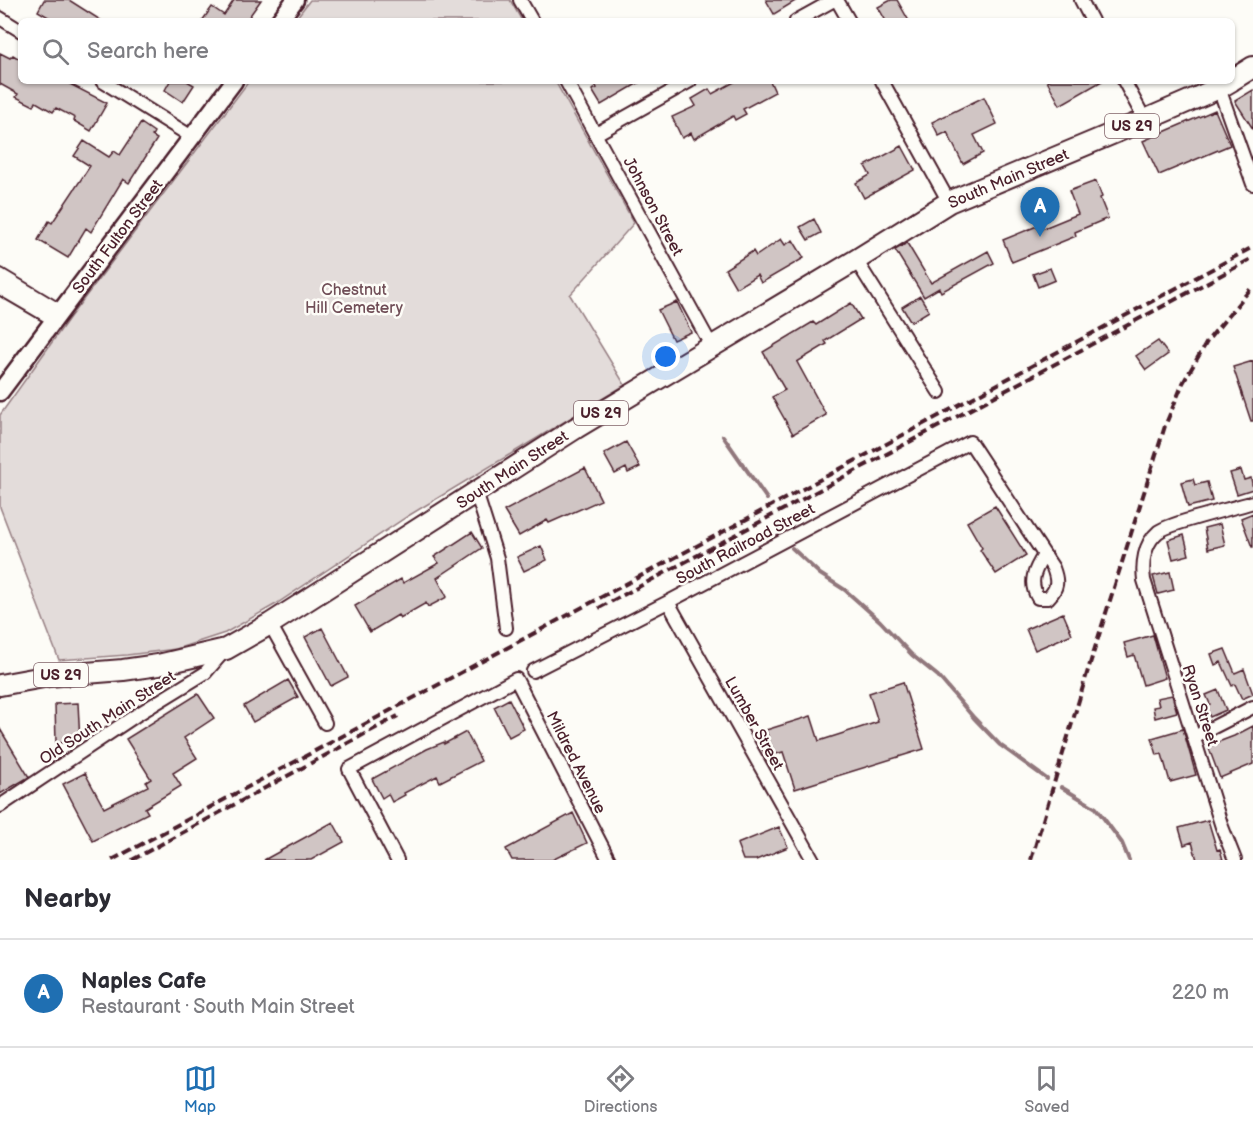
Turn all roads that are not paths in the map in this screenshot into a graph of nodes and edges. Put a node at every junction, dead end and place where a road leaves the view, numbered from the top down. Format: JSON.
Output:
{"nodes":[{"id":1,"x":295,"y":0,"type":"edge"},
{"id":2,"x":520,"y":0,"type":"edge"},
{"id":3,"x":836,"y":0,"type":"edge"},
{"id":4,"x":1081,"y":0,"type":"edge"},
{"id":5,"x":0,"y":18,"type":"edge"},
{"id":6,"x":281,"y":18,"type":"edge"},
{"id":7,"x":530,"y":18,"type":"edge"},
{"id":8,"x":802,"y":18,"type":"edge"},
{"id":9,"x":847,"y":18,"type":"edge"},
{"id":10,"x":1090,"y":18,"type":"edge"},
{"id":11,"x":18,"y":29,"type":"edge"},
{"id":12,"x":1253,"y":67,"type":"edge"},
{"id":13,"x":1235,"y":78,"type":"edge"},
{"id":14,"x":107,"y":84,"type":"edge"},
{"id":15,"x":232,"y":84,"type":"edge"},
{"id":16,"x":568,"y":84,"type":"edge"},
{"id":17,"x":685,"y":84,"type":"edge"},
{"id":18,"x":884,"y":84,"type":"edge"},
{"id":19,"x":1126,"y":84,"type":"edge"},
{"id":20,"x":1225,"y":84,"type":"edge"},
{"id":21,"x":1227,"y":84,"type":"edge"},
{"id":22,"x":1145,"y":120,"type":"junction"},
{"id":23,"x":596,"y":134,"type":"junction"},
{"id":24,"x":192,"y":136,"type":"junction"},
{"id":25,"x":1253,"y":184,"type":"edge"},
{"id":26,"x":950,"y":202,"type":"junction"},
{"id":27,"x":856,"y":260,"type":"junction"},
{"id":28,"x":0,"y":275,"type":"edge"},
{"id":29,"x":0,"y":288,"type":"edge"},
{"id":30,"x":56,"y":315,"type":"junction"},
{"id":31,"x":712,"y":347,"type":"junction"},
{"id":32,"x":0,"y":392,"type":"edge"},
{"id":33,"x":939,"y":392,"type":"dead end"},
{"id":34,"x":476,"y":492,"type":"junction"},
{"id":35,"x":1253,"y":502,"type":"edge"},
{"id":36,"x":1046,"y":558,"type":"dead end"},
{"id":37,"x":668,"y":602,"type":"junction"},
{"id":38,"x":270,"y":624,"type":"junction"},
{"id":39,"x":506,"y":628,"type":"dead end"},
{"id":40,"x":226,"y":649,"type":"junction"},
{"id":41,"x":534,"y":670,"type":"dead end"},
{"id":42,"x":0,"y":685,"type":"edge"},
{"id":43,"x":1253,"y":707,"type":"edge"},
{"id":44,"x":325,"y":723,"type":"dead end"},
{"id":45,"x":1194,"y":737,"type":"junction"},
{"id":46,"x":0,"y":807,"type":"edge"},
{"id":47,"x":605,"y":858,"type":"edge"},
{"id":48,"x":397,"y":860,"type":"edge"},
{"id":49,"x":813,"y":860,"type":"edge"},
{"id":50,"x":1235,"y":860,"type":"edge"}],
"edges":[{"from":1,"to":6,"type":"street"},
{"from":2,"to":7,"type":"street"},
{"from":3,"to":8,"type":"street"},
{"from":3,"to":9,"type":"street"},
{"from":4,"to":10,"type":"street"},
{"from":5,"to":11,"type":"street"},
{"from":12,"to":13,"type":"main road","name":"South Main Street","number":"US 29"},
{"from":14,"to":24,"type":"street"},
{"from":15,"to":24,"type":"street","name":"South Fulton Street"},
{"from":16,"to":23,"type":"street","name":"Johnson Street"},
{"from":17,"to":23,"type":"street"},
{"from":18,"to":26,"type":"street"},
{"from":19,"to":22,"type":"street"},
{"from":20,"to":22,"type":"main road","name":"South Main Street","number":"US 29"},
{"from":21,"to":25,"type":"street"},
{"from":22,"to":26,"type":"main road","name":"South Main Street","number":"US 29"},
{"from":23,"to":31,"type":"street","name":"Johnson Street"},
{"from":24,"to":30,"type":"street","name":"South Fulton Street"},
{"from":26,"to":27,"type":"main road","name":"South Main Street","number":"US 29"},
{"from":27,"to":31,"type":"main road","name":"South Main Street","number":"US 29"},
{"from":27,"to":33,"type":"street"},
{"from":28,"to":30,"type":"street"},
{"from":29,"to":30,"type":"street"},
{"from":30,"to":32,"type":"street","name":"South Fulton Street"},
{"from":31,"to":34,"type":"main road","name":"South Main Street","number":"US 29"},
{"from":34,"to":38,"type":"main road","name":"South Main Street","number":"US 29"},
{"from":34,"to":39,"type":"street"},
{"from":35,"to":45,"type":"street","name":"Ryan Street"},
{"from":36,"to":37,"type":"street","name":"South Railroad Street"},
{"from":37,"to":41,"type":"street","name":"South Railroad Street"},
{"from":37,"to":49,"type":"street","name":"Lumber Street"},
{"from":38,"to":40,"type":"main road","name":"South Main Street","number":"US 29"},
{"from":38,"to":44,"type":"street"},
{"from":40,"to":42,"type":"main road","name":"South Main Street","number":"US 29"},
{"from":40,"to":46,"type":"street","name":"Old South Main Street"},
{"from":43,"to":45,"type":"street"},
{"from":45,"to":50,"type":"street","name":"Ryan Street"},
{"from":47,"to":48,"type":"street","name":"Mildred Avenue"}]}
